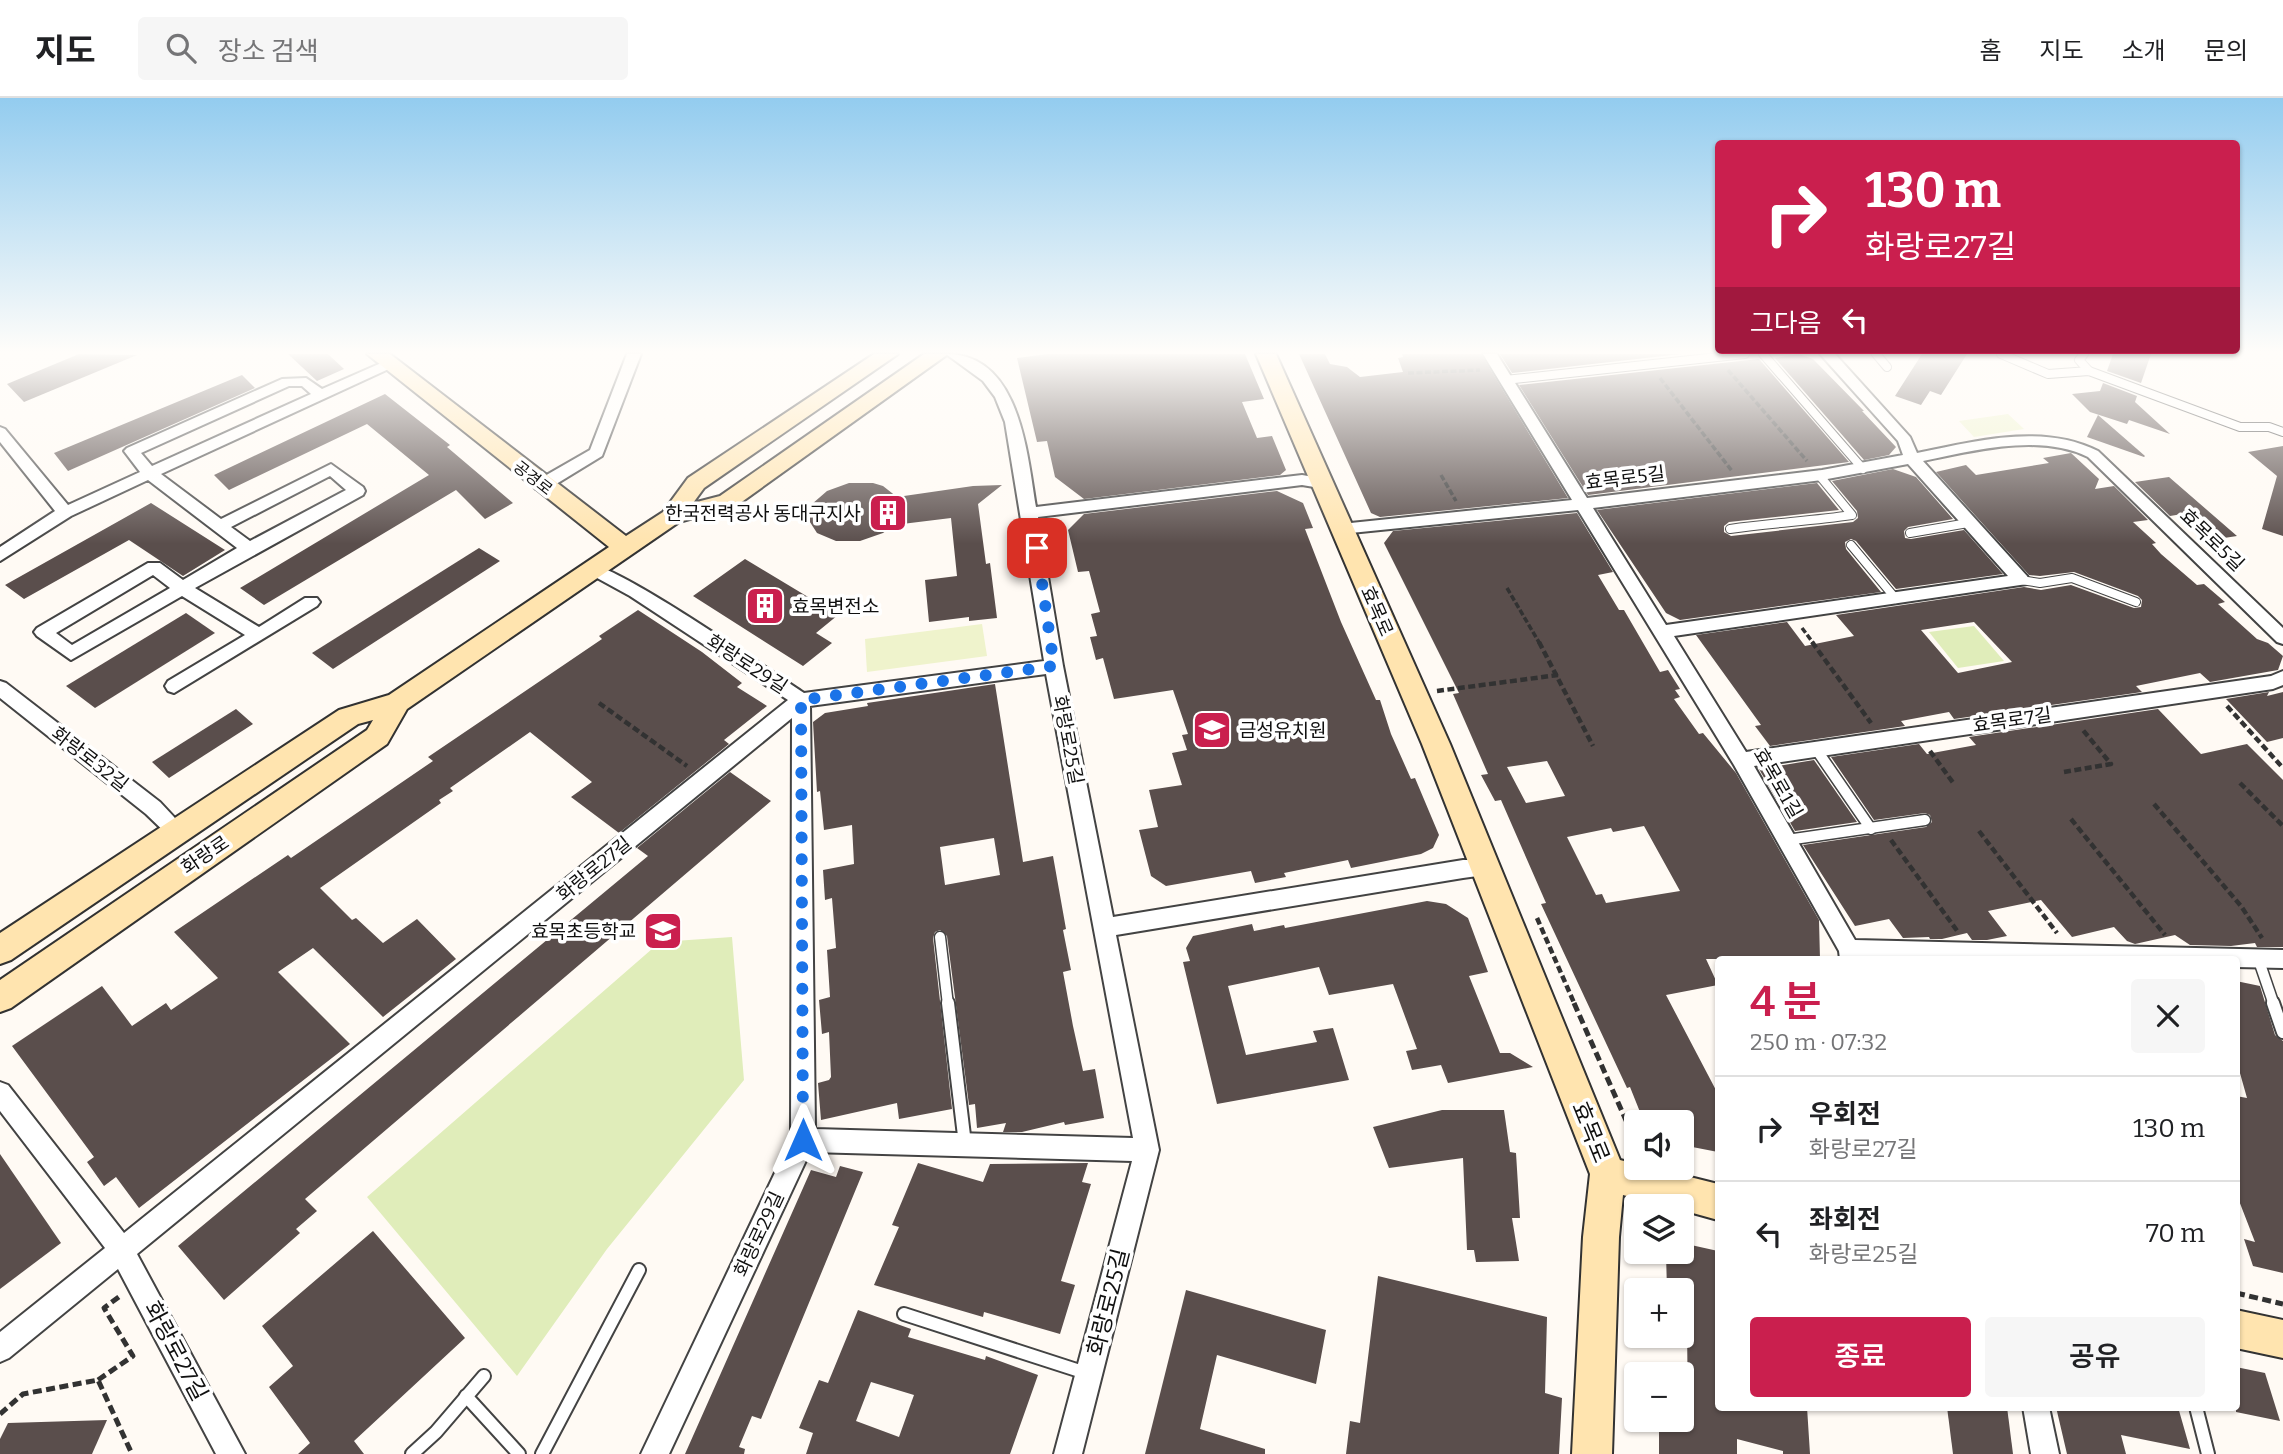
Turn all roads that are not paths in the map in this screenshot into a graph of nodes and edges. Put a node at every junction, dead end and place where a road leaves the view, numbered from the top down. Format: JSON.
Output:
{"nodes":[{"id":1,"x":209,"y":417,"type":"edge"},
{"id":2,"x":272,"y":417,"type":"edge"},
{"id":3,"x":456,"y":417,"type":"edge"},
{"id":4,"x":610,"y":417,"type":"edge"},
{"id":5,"x":794,"y":417,"type":"edge"},
{"id":6,"x":848,"y":417,"type":"edge"},
{"id":7,"x":1012,"y":417,"type":"edge"},
{"id":8,"x":1292,"y":417,"type":"edge"},
{"id":9,"x":1528,"y":417,"type":"edge"},
{"id":10,"x":1818,"y":417,"type":"edge"},
{"id":11,"x":1884,"y":417,"type":"edge"},
{"id":12,"x":2214,"y":417,"type":"edge"},
{"id":13,"x":0,"y":432,"type":"edge"},
{"id":14,"x":2283,"y":432,"type":"edge"},
{"id":15,"x":1912,"y":458,"type":"junction"},
{"id":16,"x":1863,"y":469,"type":"junction"},
{"id":17,"x":149,"y":473,"type":"junction"},
{"id":18,"x":1819,"y":475,"type":"junction"},
{"id":19,"x":1320,"y":483,"type":"junction"},
{"id":20,"x":542,"y":485,"type":"junction"},
{"id":21,"x":1582,"y":505,"type":"junction"},
{"id":22,"x":65,"y":512,"type":"junction"},
{"id":23,"x":1031,"y":513,"type":"junction"},
{"id":24,"x":671,"y":517,"type":"junction"},
{"id":25,"x":1968,"y":523,"type":"junction"},
{"id":26,"x":221,"y":526,"type":"junction"},
{"id":27,"x":1341,"y":529,"type":"junction"},
{"id":28,"x":1730,"y":529,"type":"dead end"},
{"id":29,"x":1910,"y":533,"type":"dead end"},
{"id":30,"x":1851,"y":545,"type":"dead end"},
{"id":31,"x":625,"y":547,"type":"junction"},
{"id":32,"x":249,"y":549,"type":"junction"},
{"id":33,"x":0,"y":555,"type":"edge"},
{"id":34,"x":594,"y":569,"type":"junction"},
{"id":35,"x":2021,"y":580,"type":"junction"},
{"id":36,"x":183,"y":588,"type":"junction"},
{"id":37,"x":1896,"y":599,"type":"junction"},
{"id":38,"x":311,"y":602,"type":"dead end"},
{"id":39,"x":2136,"y":602,"type":"dead end"},
{"id":40,"x":1660,"y":632,"type":"junction"},
{"id":41,"x":258,"y":635,"type":"junction"},
{"id":42,"x":2283,"y":638,"type":"edge"},
{"id":43,"x":1054,"y":666,"type":"junction"},
{"id":44,"x":2283,"y":678,"type":"edge"},
{"id":45,"x":174,"y":686,"type":"dead end"},
{"id":46,"x":0,"y":688,"type":"edge"},
{"id":47,"x":801,"y":700,"type":"junction"},
{"id":48,"x":398,"y":702,"type":"junction"},
{"id":49,"x":1816,"y":750,"type":"junction"},
{"id":50,"x":1741,"y":761,"type":"junction"},
{"id":51,"x":1925,"y":820,"type":"dead end"},
{"id":52,"x":1876,"y":828,"type":"junction"},
{"id":53,"x":178,"y":832,"type":"junction"},
{"id":54,"x":1787,"y":840,"type":"junction"},
{"id":55,"x":1485,"y":868,"type":"junction"},
{"id":56,"x":1103,"y":928,"type":"junction"},
{"id":57,"x":940,"y":937,"type":"dead end"},
{"id":58,"x":0,"y":950,"type":"edge"},
{"id":59,"x":1850,"y":954,"type":"edge"},
{"id":60,"x":2153,"y":956,"type":"edge"},
{"id":61,"x":2240,"y":958,"type":"edge"},
{"id":62,"x":2272,"y":959,"type":"edge"},
{"id":63,"x":0,"y":998,"type":"edge"},
{"id":64,"x":2280,"y":1011,"type":"edge"},
{"id":65,"x":2283,"y":1032,"type":"edge"},
{"id":66,"x":0,"y":1093,"type":"edge"},
{"id":67,"x":803,"y":1140,"type":"junction"},
{"id":68,"x":965,"y":1144,"type":"junction"},
{"id":69,"x":1147,"y":1150,"type":"junction"},
{"id":70,"x":1608,"y":1174,"type":"junction"},
{"id":71,"x":1715,"y":1201,"type":"edge"},
{"id":72,"x":121,"y":1249,"type":"junction"},
{"id":73,"x":639,"y":1270,"type":"dead end"},
{"id":74,"x":904,"y":1314,"type":"dead end"},
{"id":75,"x":2240,"y":1330,"type":"edge"},
{"id":76,"x":2283,"y":1339,"type":"edge"},
{"id":77,"x":0,"y":1349,"type":"edge"},
{"id":78,"x":1090,"y":1374,"type":"junction"},
{"id":79,"x":484,"y":1376,"type":"dead end"},
{"id":80,"x":466,"y":1396,"type":"junction"},
{"id":81,"x":2037,"y":1411,"type":"edge"},
{"id":82,"x":2197,"y":1411,"type":"edge"},
{"id":83,"x":232,"y":1454,"type":"edge"},
{"id":84,"x":412,"y":1454,"type":"edge"},
{"id":85,"x":519,"y":1454,"type":"edge"},
{"id":86,"x":542,"y":1454,"type":"edge"},
{"id":87,"x":655,"y":1454,"type":"edge"},
{"id":88,"x":1068,"y":1454,"type":"edge"},
{"id":89,"x":1592,"y":1454,"type":"edge"},
{"id":90,"x":2045,"y":1454,"type":"edge"},
{"id":91,"x":2208,"y":1454,"type":"edge"}],
"edges":[{"from":1,"to":17,"type":"street"},
{"from":2,"to":17,"type":"street"},
{"from":3,"to":20,"type":"street","name":"공경로"},
{"from":4,"to":20,"type":"street"},
{"from":5,"to":24,"type":"street","name":"화랑로"},
{"from":6,"to":24,"type":"street","name":"화랑로"},
{"from":7,"to":23,"type":"street","name":"화랑로25길"},
{"from":8,"to":19,"type":"street","name":"효목로"},
{"from":9,"to":21,"type":"street","name":"효목로1길"},
{"from":10,"to":16,"type":"lane"},
{"from":11,"to":15,"type":"street"},
{"from":12,"to":14,"type":"lane"},
{"from":13,"to":22,"type":"street"},
{"from":15,"to":16,"type":"street","name":"효목로5길"},
{"from":15,"to":25,"type":"street"},
{"from":15,"to":42,"type":"street","name":"효목로5길"},
{"from":16,"to":18,"type":"street","name":"효목로5길"},
{"from":17,"to":22,"type":"street"},
{"from":17,"to":26,"type":"street"},
{"from":18,"to":21,"type":"street","name":"효목로5길"},
{"from":18,"to":28,"type":"lane"},
{"from":19,"to":23,"type":"street"},
{"from":19,"to":27,"type":"street","name":"효목로"},
{"from":20,"to":31,"type":"street","name":"공경로"},
{"from":21,"to":27,"type":"street","name":"효목로5길"},
{"from":21,"to":40,"type":"street","name":"효목로1길"},
{"from":22,"to":33,"type":"street"},
{"from":23,"to":43,"type":"street","name":"화랑로25길"},
{"from":24,"to":31,"type":"street","name":"화랑로"},
{"from":25,"to":29,"type":"lane"},
{"from":25,"to":35,"type":"street"},
{"from":26,"to":32,"type":"street"},
{"from":26,"to":32,"type":"street"},
{"from":27,"to":55,"type":"street","name":"효목로"},
{"from":30,"to":37,"type":"lane"},
{"from":31,"to":34,"type":"street","name":"화랑로"},
{"from":32,"to":36,"type":"street"},
{"from":34,"to":47,"type":"street","name":"화랑로29길"},
{"from":34,"to":48,"type":"street","name":"화랑로"},
{"from":35,"to":37,"type":"street"},
{"from":35,"to":39,"type":"lane"},
{"from":36,"to":36,"type":"street"},
{"from":36,"to":41,"type":"street"},
{"from":37,"to":40,"type":"street"},
{"from":38,"to":41,"type":"street"},
{"from":40,"to":50,"type":"street","name":"효목로1길"},
{"from":41,"to":45,"type":"street"},
{"from":43,"to":47,"type":"street"},
{"from":43,"to":56,"type":"street","name":"화랑로25길"},
{"from":44,"to":49,"type":"street","name":"효목로7길"},
{"from":46,"to":53,"type":"street","name":"화랑로32길"},
{"from":47,"to":67,"type":"street","name":"화랑로29길"},
{"from":47,"to":72,"type":"street","name":"화랑로27길"},
{"from":48,"to":53,"type":"street","name":"화랑로"},
{"from":48,"to":63,"type":"street","name":"화랑로"},
{"from":49,"to":50,"type":"street","name":"효목로7길"},
{"from":49,"to":52,"type":"lane"},
{"from":50,"to":54,"type":"street","name":"효목로1길"},
{"from":51,"to":52,"type":"lane"},
{"from":52,"to":54,"type":"lane"},
{"from":53,"to":58,"type":"street","name":"화랑로"},
{"from":54,"to":59,"type":"street","name":"효목로1길"},
{"from":55,"to":56,"type":"street"},
{"from":55,"to":70,"type":"street","name":"효목로"},
{"from":56,"to":69,"type":"street","name":"화랑로25길"},
{"from":57,"to":68,"type":"lane"},
{"from":59,"to":60,"type":"street"},
{"from":61,"to":62,"type":"street"},
{"from":62,"to":64,"type":"lane"},
{"from":64,"to":65,"type":"lane"},
{"from":66,"to":72,"type":"street"},
{"from":67,"to":68,"type":"street"},
{"from":67,"to":87,"type":"street","name":"화랑로29길"},
{"from":68,"to":69,"type":"street"},
{"from":69,"to":78,"type":"street","name":"화랑로25길"},
{"from":70,"to":71,"type":"street"},
{"from":70,"to":89,"type":"street","name":"효목로"},
{"from":72,"to":77,"type":"street","name":"화랑로27길"},
{"from":72,"to":83,"type":"street","name":"화랑로27길"},
{"from":73,"to":86,"type":"lane"},
{"from":74,"to":78,"type":"lane"},
{"from":75,"to":76,"type":"street"},
{"from":78,"to":88,"type":"street","name":"화랑로25길"},
{"from":79,"to":80,"type":"lane"},
{"from":80,"to":84,"type":"lane"},
{"from":80,"to":85,"type":"lane"},
{"from":81,"to":90,"type":"street"},
{"from":82,"to":91,"type":"lane"}]}
